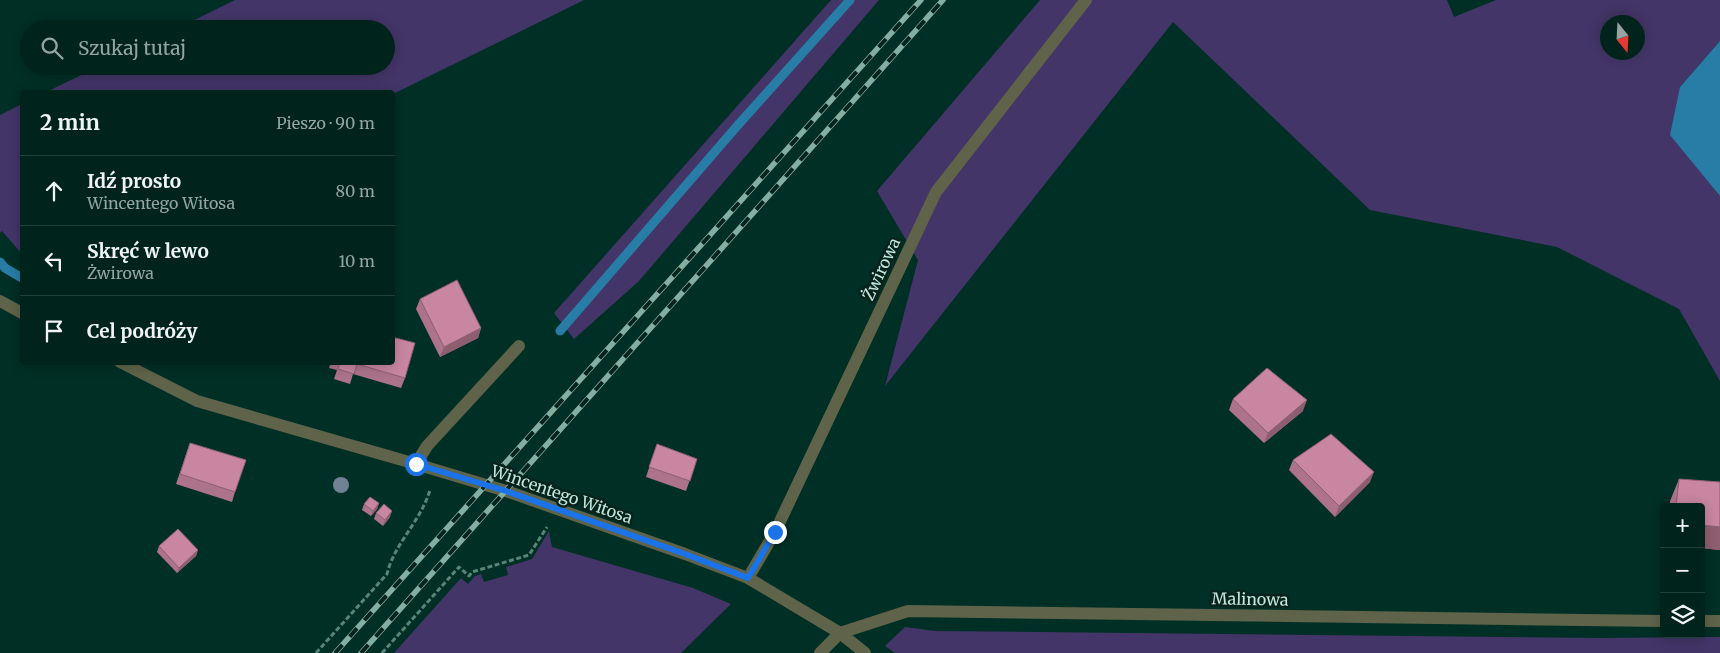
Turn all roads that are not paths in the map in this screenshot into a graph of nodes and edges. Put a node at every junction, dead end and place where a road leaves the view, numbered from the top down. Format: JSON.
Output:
{"nodes":[{"id":1,"x":1086,"y":0,"type":"edge"},
{"id":2,"x":0,"y":301,"type":"edge"},
{"id":3,"x":20,"y":312,"type":"edge"},
{"id":4,"x":519,"y":346,"type":"dead end"},
{"id":5,"x":126,"y":365,"type":"edge"},
{"id":6,"x":416,"y":464,"type":"junction"},
{"id":7,"x":748,"y":578,"type":"junction"},
{"id":8,"x":1660,"y":621,"type":"edge"},
{"id":9,"x":1705,"y":621,"type":"edge"},
{"id":10,"x":1720,"y":621,"type":"edge"},
{"id":11,"x":840,"y":633,"type":"junction"},
{"id":12,"x":820,"y":653,"type":"edge"},
{"id":13,"x":865,"y":653,"type":"edge"}],
"edges":[{"from":1,"to":7,"type":"street","name":"Żwirowa"},
{"from":2,"to":3,"type":"street"},
{"from":4,"to":6,"type":"street"},
{"from":5,"to":6,"type":"street","name":"Wincentego Witosa"},
{"from":6,"to":7,"type":"street","name":"Wincentego Witosa"},
{"from":7,"to":11,"type":"street","name":"Wincentego Witosa"},
{"from":8,"to":11,"type":"street","name":"Malinowa"},
{"from":9,"to":10,"type":"street"},
{"from":11,"to":12,"type":"street"},
{"from":11,"to":13,"type":"street","name":"Wincentego Witosa"}]}
